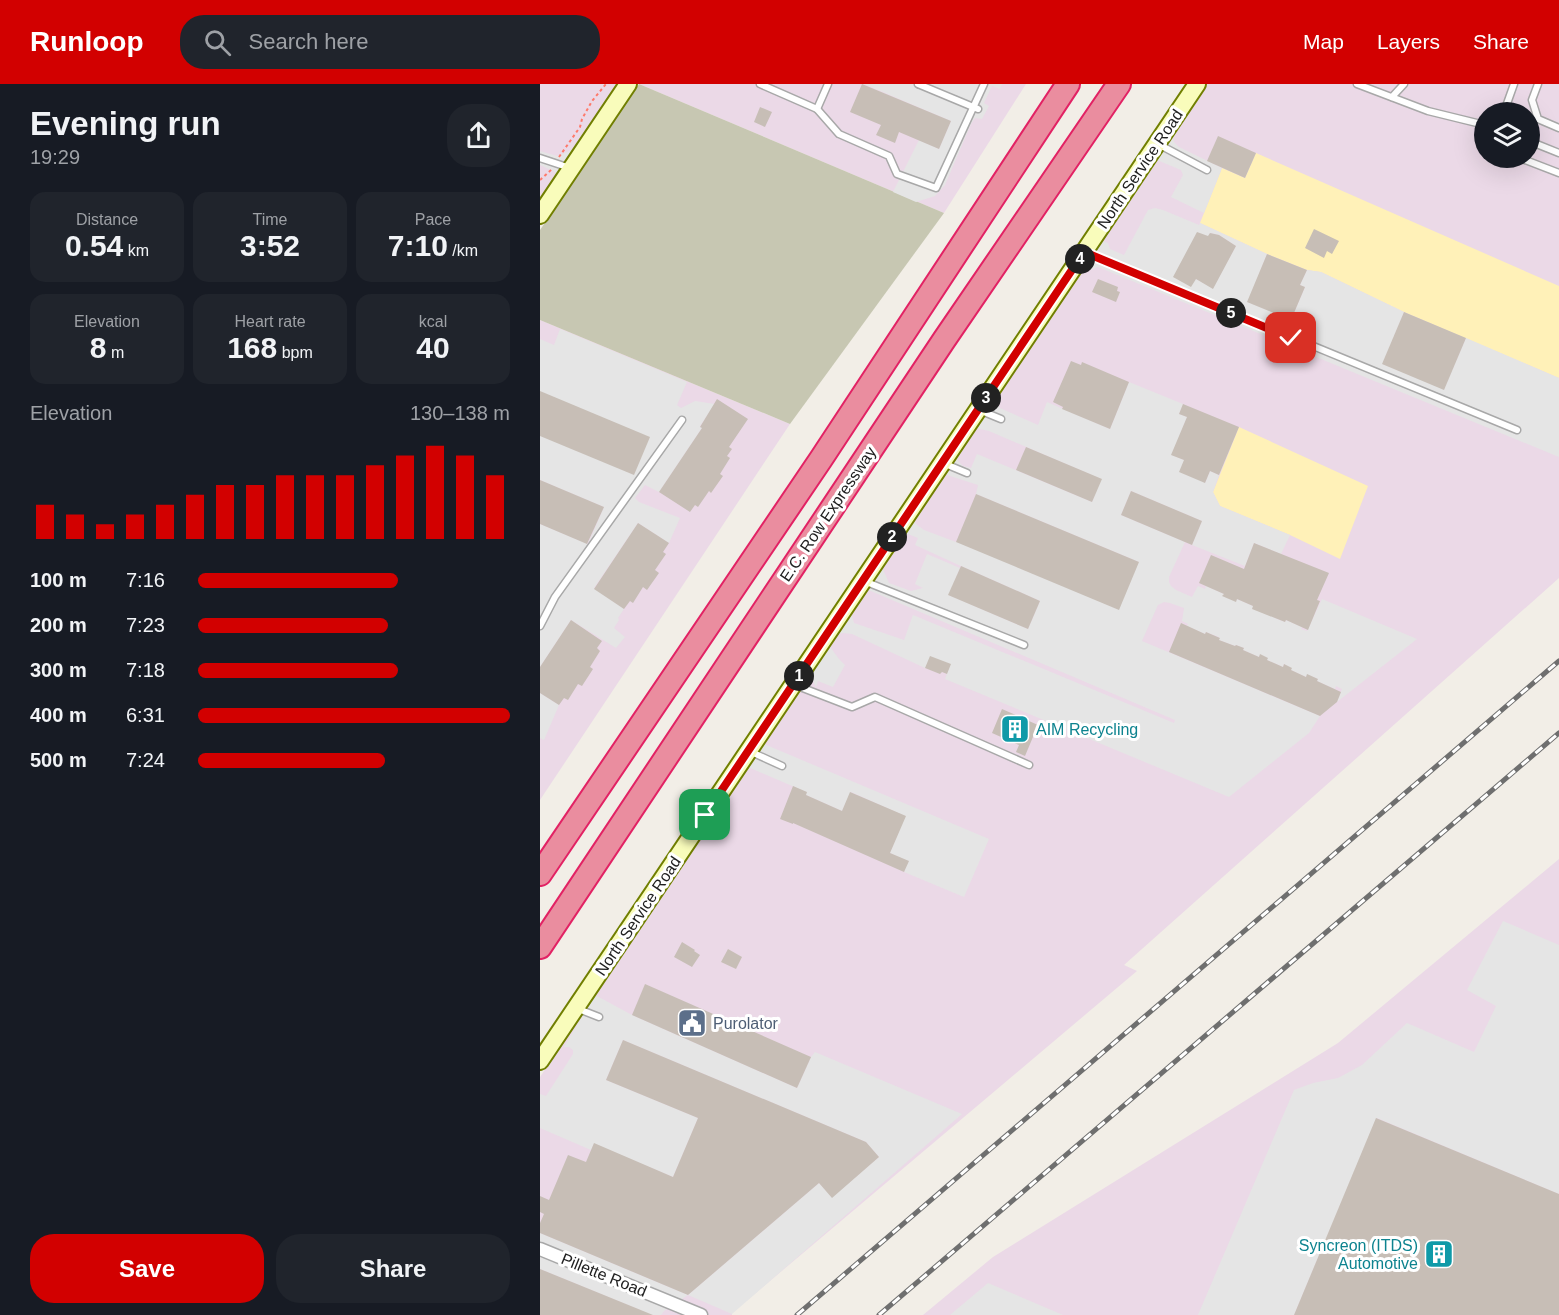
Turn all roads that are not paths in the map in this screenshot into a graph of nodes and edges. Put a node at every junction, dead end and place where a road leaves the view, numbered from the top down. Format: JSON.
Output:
{"nodes":[{"id":1,"x":628,"y":84,"type":"edge"},
{"id":2,"x":760,"y":84,"type":"edge"},
{"id":3,"x":828,"y":84,"type":"edge"},
{"id":4,"x":918,"y":84,"type":"edge"},
{"id":5,"x":984,"y":84,"type":"edge"},
{"id":6,"x":1068,"y":84,"type":"edge"},
{"id":7,"x":1119,"y":84,"type":"edge"},
{"id":8,"x":1197,"y":84,"type":"edge"},
{"id":9,"x":1357,"y":84,"type":"edge"},
{"id":10,"x":1404,"y":84,"type":"edge"},
{"id":11,"x":1514,"y":84,"type":"edge"},
{"id":12,"x":1538,"y":84,"type":"edge"},
{"id":13,"x":1392,"y":97,"type":"junction"},
{"id":14,"x":1507,"y":102,"type":"edge"},
{"id":15,"x":976,"y":108,"type":"junction"},
{"id":16,"x":817,"y":110,"type":"junction"},
{"id":17,"x":1474,"y":122,"type":"edge"},
{"id":18,"x":1559,"y":128,"type":"edge"},
{"id":19,"x":1158,"y":143,"type":"junction"},
{"id":20,"x":1540,"y":145,"type":"edge"},
{"id":21,"x":1559,"y":153,"type":"edge"},
{"id":22,"x":540,"y":158,"type":"edge"},
{"id":23,"x":1540,"y":166,"type":"edge"},
{"id":24,"x":571,"y":168,"type":"junction"},
{"id":25,"x":1207,"y":170,"type":"dead end"},
{"id":26,"x":1559,"y":173,"type":"edge"},
{"id":27,"x":540,"y":215,"type":"edge"},
{"id":28,"x":1084,"y":252,"type":"junction"},
{"id":29,"x":978,"y":410,"type":"junction"},
{"id":30,"x":1001,"y":419,"type":"dead end"},
{"id":31,"x":682,"y":420,"type":"dead end"},
{"id":32,"x":1516,"y":430,"type":"dead end"},
{"id":33,"x":942,"y":463,"type":"junction"},
{"id":34,"x":967,"y":473,"type":"dead end"},
{"id":35,"x":863,"y":581,"type":"junction"},
{"id":36,"x":540,"y":626,"type":"edge"},
{"id":37,"x":1024,"y":645,"type":"dead end"},
{"id":38,"x":794,"y":684,"type":"junction"},
{"id":39,"x":748,"y":751,"type":"junction"},
{"id":40,"x":1029,"y":765,"type":"dead end"},
{"id":41,"x":782,"y":766,"type":"dead end"},
{"id":42,"x":540,"y":874,"type":"edge"},
{"id":43,"x":540,"y":946,"type":"edge"},
{"id":44,"x":575,"y":1008,"type":"junction"},
{"id":45,"x":599,"y":1017,"type":"dead end"},
{"id":46,"x":540,"y":1061,"type":"edge"},
{"id":47,"x":540,"y":1249,"type":"edge"},
{"id":48,"x":701,"y":1315,"type":"edge"}],
"edges":[{"from":1,"to":24,"type":"street"},
{"from":2,"to":16,"type":"lane"},
{"from":3,"to":16,"type":"lane"},
{"from":4,"to":15,"type":"lane"},
{"from":5,"to":15,"type":"lane"},
{"from":6,"to":42,"type":"highway"},
{"from":7,"to":43,"type":"highway","name":"E.C. Row Expressway"},
{"from":8,"to":19,"type":"street","name":"North Service Road"},
{"from":9,"to":13,"type":"lane"},
{"from":10,"to":13,"type":"lane"},
{"from":11,"to":14,"type":"lane"},
{"from":12,"to":18,"type":"lane"},
{"from":13,"to":17,"type":"lane"},
{"from":15,"to":16,"type":"lane"},
{"from":19,"to":25,"type":"lane"},
{"from":19,"to":28,"type":"street","name":"North Service Road"},
{"from":20,"to":21,"type":"lane"},
{"from":22,"to":24,"type":"lane"},
{"from":23,"to":26,"type":"lane"},
{"from":24,"to":27,"type":"street"},
{"from":28,"to":29,"type":"street","name":"North Service Road"},
{"from":28,"to":32,"type":"lane"},
{"from":29,"to":30,"type":"lane"},
{"from":29,"to":33,"type":"street","name":"North Service Road"},
{"from":31,"to":36,"type":"lane"},
{"from":33,"to":34,"type":"lane"},
{"from":33,"to":35,"type":"street","name":"North Service Road"},
{"from":35,"to":37,"type":"lane"},
{"from":35,"to":38,"type":"street","name":"North Service Road"},
{"from":38,"to":39,"type":"street","name":"North Service Road"},
{"from":38,"to":40,"type":"lane"},
{"from":39,"to":41,"type":"lane"},
{"from":39,"to":44,"type":"street","name":"North Service Road"},
{"from":44,"to":45,"type":"lane"},
{"from":44,"to":46,"type":"street","name":"North Service Road"},
{"from":47,"to":48,"type":"street","name":"Pillette Road"}]}
